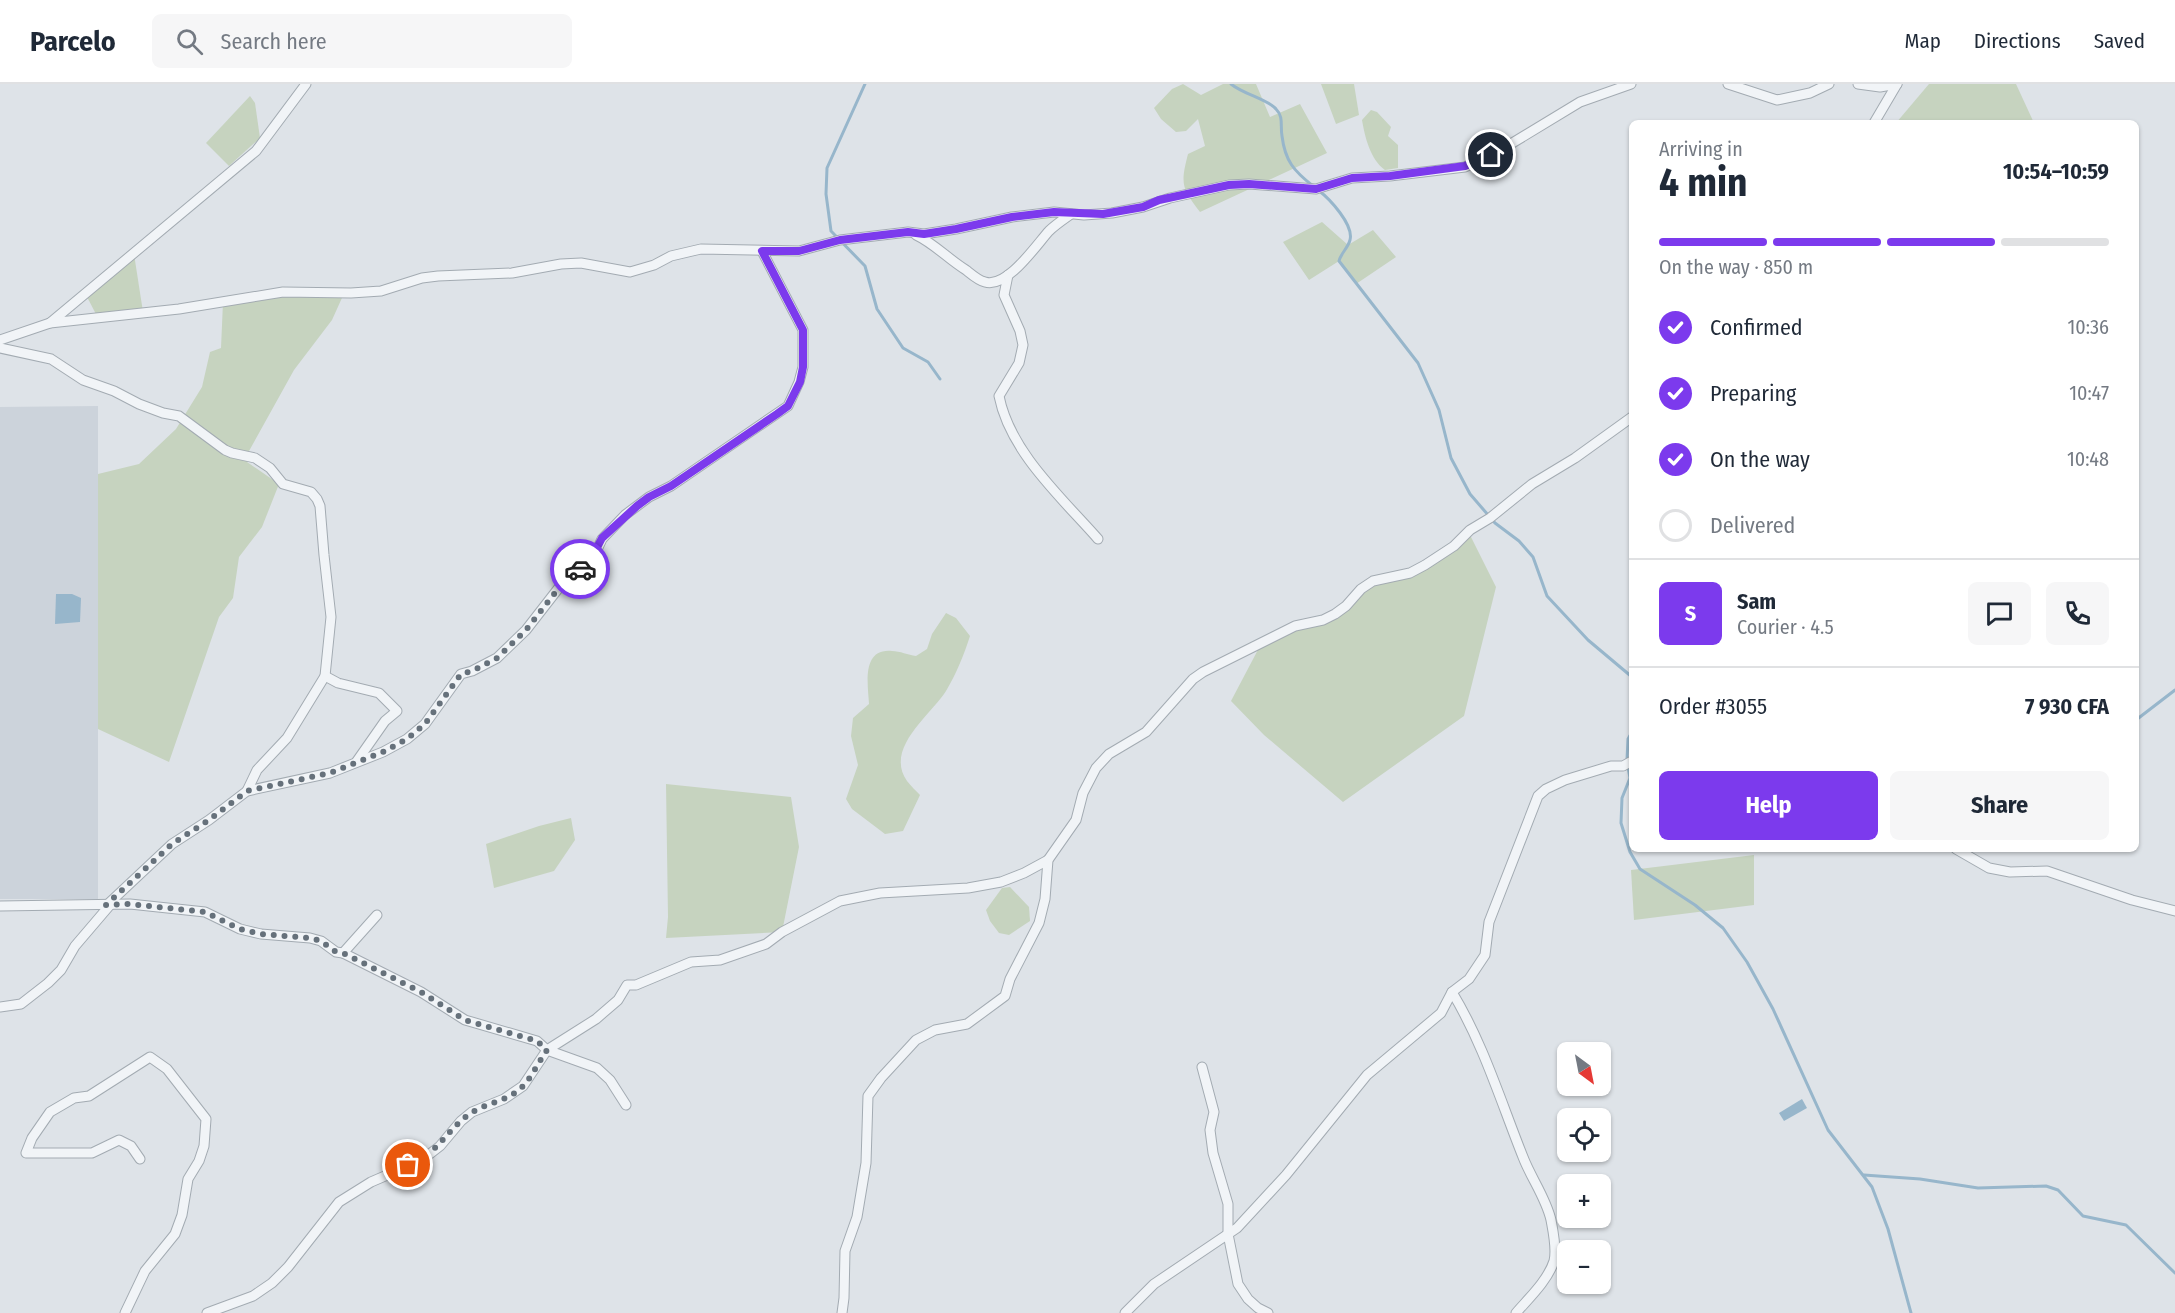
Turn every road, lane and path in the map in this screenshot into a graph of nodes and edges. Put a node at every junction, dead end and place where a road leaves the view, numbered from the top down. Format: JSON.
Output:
{"nodes":[{"id":1,"x":306,"y":84,"type":"edge"},
{"id":2,"x":1630,"y":84,"type":"edge"},
{"id":3,"x":1728,"y":84,"type":"edge"},
{"id":4,"x":1829,"y":84,"type":"edge"},
{"id":5,"x":1858,"y":84,"type":"edge"},
{"id":6,"x":1897,"y":84,"type":"edge"},
{"id":7,"x":1876,"y":120,"type":"edge"},
{"id":8,"x":1071,"y":214,"type":"junction"},
{"id":9,"x":908,"y":232,"type":"junction"},
{"id":10,"x":762,"y":251,"type":"junction"},
{"id":11,"x":1008,"y":275,"type":"junction"},
{"id":12,"x":50,"y":323,"type":"junction"},
{"id":13,"x":0,"y":340,"type":"edge"},
{"id":14,"x":0,"y":348,"type":"edge"},
{"id":15,"x":1629,"y":419,"type":"edge"},
{"id":16,"x":1098,"y":539,"type":"dead end"},
{"id":17,"x":325,"y":676,"type":"junction"},
{"id":18,"x":356,"y":762,"type":"junction"},
{"id":19,"x":1629,"y":763,"type":"edge"},
{"id":20,"x":247,"y":791,"type":"junction"},
{"id":21,"x":1961,"y":852,"type":"edge"},
{"id":22,"x":1048,"y":860,"type":"junction"},
{"id":23,"x":108,"y":905,"type":"junction"},
{"id":24,"x":0,"y":906,"type":"edge"},
{"id":25,"x":2175,"y":911,"type":"edge"},
{"id":26,"x":377,"y":915,"type":"dead end"},
{"id":27,"x":343,"y":953,"type":"junction"},
{"id":28,"x":1452,"y":992,"type":"junction"},
{"id":29,"x":0,"y":1007,"type":"edge"},
{"id":30,"x":547,"y":1050,"type":"junction"},
{"id":31,"x":1202,"y":1067,"type":"dead end"},
{"id":32,"x":626,"y":1105,"type":"dead end"},
{"id":33,"x":140,"y":1159,"type":"dead end"},
{"id":34,"x":1228,"y":1234,"type":"junction"},
{"id":35,"x":125,"y":1313,"type":"edge"},
{"id":36,"x":207,"y":1313,"type":"edge"},
{"id":37,"x":842,"y":1313,"type":"edge"},
{"id":38,"x":1125,"y":1313,"type":"edge"},
{"id":39,"x":1268,"y":1313,"type":"edge"},
{"id":40,"x":1516,"y":1313,"type":"edge"}],
"edges":[{"from":1,"to":12,"type":"street"},
{"from":2,"to":8,"type":"street"},
{"from":3,"to":4,"type":"street"},
{"from":5,"to":6,"type":"street"},
{"from":6,"to":7,"type":"street"},
{"from":8,"to":9,"type":"street"},
{"from":8,"to":11,"type":"street"},
{"from":9,"to":10,"type":"street"},
{"from":9,"to":11,"type":"street"},
{"from":10,"to":12,"type":"street"},
{"from":10,"to":18,"type":"street"},
{"from":11,"to":16,"type":"street"},
{"from":12,"to":13,"type":"street"},
{"from":14,"to":17,"type":"street"},
{"from":15,"to":22,"type":"street"},
{"from":17,"to":18,"type":"street"},
{"from":17,"to":20,"type":"street"},
{"from":18,"to":20,"type":"street"},
{"from":19,"to":28,"type":"street"},
{"from":20,"to":23,"type":"street"},
{"from":21,"to":25,"type":"street"},
{"from":22,"to":30,"type":"street"},
{"from":22,"to":37,"type":"street"},
{"from":23,"to":24,"type":"street"},
{"from":23,"to":27,"type":"street"},
{"from":23,"to":29,"type":"street"},
{"from":26,"to":27,"type":"street"},
{"from":27,"to":30,"type":"street"},
{"from":28,"to":34,"type":"street"},
{"from":28,"to":40,"type":"street"},
{"from":30,"to":32,"type":"street"},
{"from":30,"to":36,"type":"street"},
{"from":31,"to":34,"type":"street"},
{"from":33,"to":35,"type":"street"},
{"from":34,"to":38,"type":"street"},
{"from":34,"to":39,"type":"street"}]}
